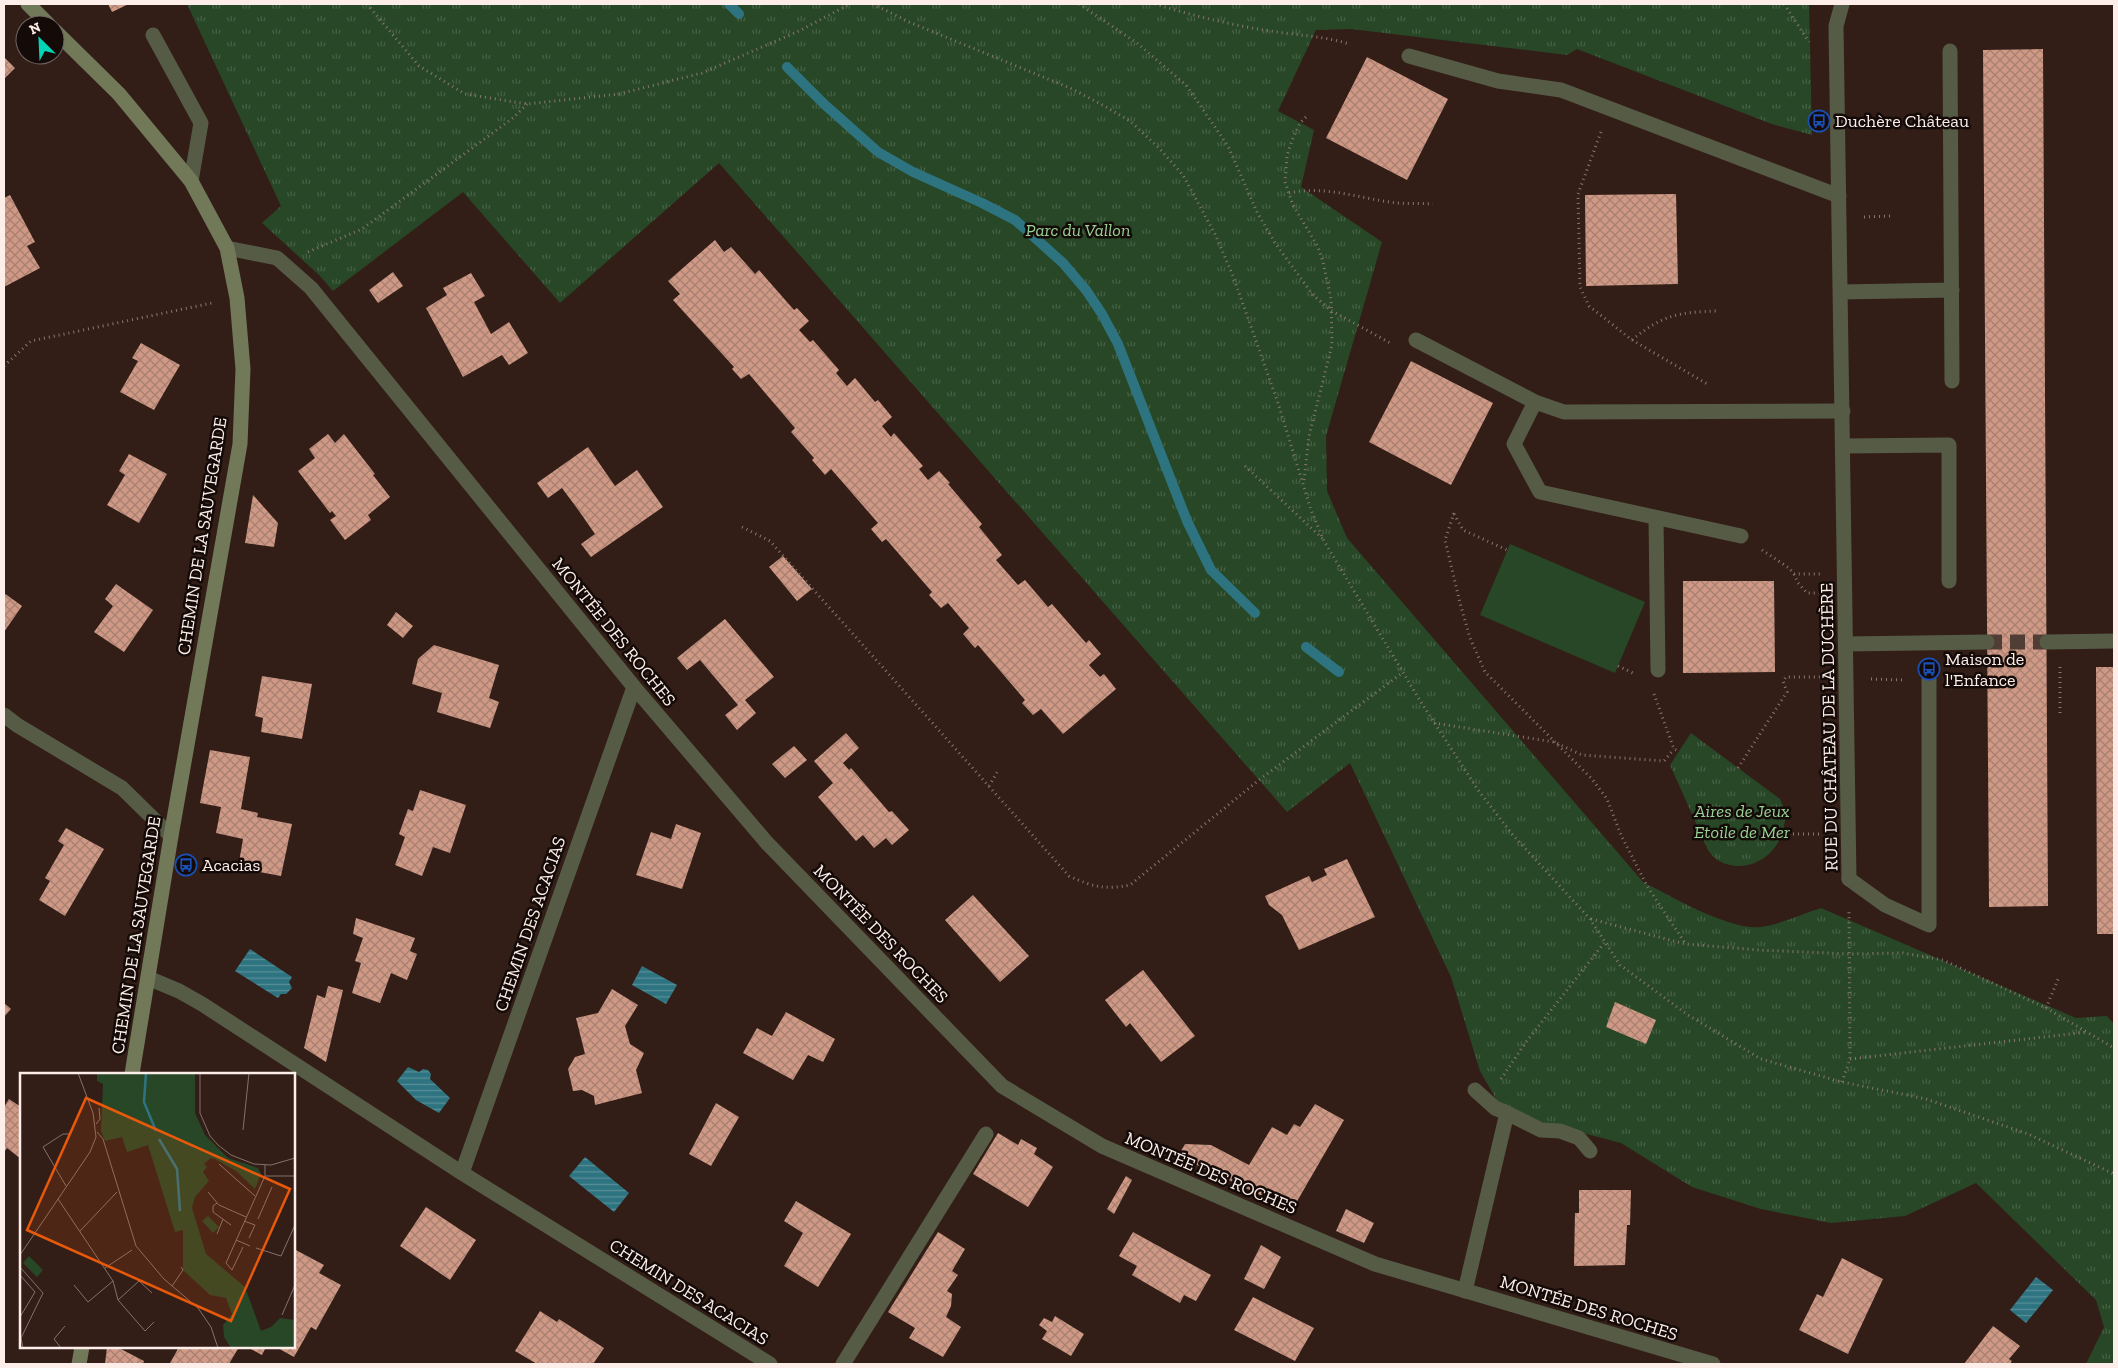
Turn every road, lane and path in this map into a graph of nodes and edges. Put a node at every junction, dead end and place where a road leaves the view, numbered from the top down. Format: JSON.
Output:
{"nodes":[{"id":1,"x":28,"y":4,"type":"edge"},
{"id":2,"x":367,"y":4,"type":"edge"},
{"id":3,"x":850,"y":4,"type":"edge"},
{"id":4,"x":873,"y":4,"type":"edge"},
{"id":5,"x":1079,"y":4,"type":"edge"},
{"id":6,"x":1155,"y":4,"type":"edge"},
{"id":7,"x":1784,"y":4,"type":"edge"},
{"id":8,"x":1842,"y":4,"type":"edge"},
{"id":9,"x":39,"y":15,"type":"edge"},
{"id":10,"x":153,"y":35,"type":"dead end"},
{"id":11,"x":65,"y":41,"type":"edge"},
{"id":12,"x":1349,"y":44,"type":"dead end"},
{"id":13,"x":1950,"y":52,"type":"dead end"},
{"id":14,"x":1409,"y":56,"type":"dead end"},
{"id":15,"x":1838,"y":62,"type":"junction"},
{"id":16,"x":527,"y":104,"type":"junction"},
{"id":17,"x":1610,"y":109,"type":"junction"},
{"id":18,"x":1307,"y":116,"type":"dead end"},
{"id":19,"x":190,"y":181,"type":"junction"},
{"id":20,"x":1289,"y":193,"type":"junction"},
{"id":21,"x":1840,"y":196,"type":"junction"},
{"id":22,"x":1432,"y":204,"type":"dead end"},
{"id":23,"x":227,"y":248,"type":"junction"},
{"id":24,"x":306,"y":252,"type":"dead end"},
{"id":25,"x":1952,"y":290,"type":"junction"},
{"id":26,"x":1841,"y":292,"type":"junction"},
{"id":27,"x":199,"y":306,"type":"dead end"},
{"id":28,"x":1332,"y":311,"type":"junction"},
{"id":29,"x":1718,"y":311,"type":"dead end"},
{"id":30,"x":1416,"y":340,"type":"joint"},
{"id":31,"x":1632,"y":340,"type":"junction"},
{"id":32,"x":4,"y":366,"type":"edge"},
{"id":33,"x":1952,"y":381,"type":"dead end"},
{"id":34,"x":1714,"y":387,"type":"dead end"},
{"id":35,"x":1535,"y":402,"type":"junction"},
{"id":36,"x":1843,"y":411,"type":"junction"},
{"id":37,"x":1843,"y":446,"type":"junction"},
{"id":38,"x":1245,"y":466,"type":"dead end"},
{"id":39,"x":1304,"y":483,"type":"junction"},
{"id":40,"x":1656,"y":518,"type":"junction"},
{"id":41,"x":742,"y":527,"type":"dead end"},
{"id":42,"x":1741,"y":536,"type":"joint"},
{"id":43,"x":1324,"y":540,"type":"junction"},
{"id":44,"x":1507,"y":550,"type":"dead end"},
{"id":45,"x":1794,"y":574,"type":"junction"},
{"id":46,"x":1819,"y":574,"type":"dead end"},
{"id":47,"x":1949,"y":581,"type":"dead end"},
{"id":48,"x":1820,"y":594,"type":"dead end"},
{"id":49,"x":2114,"y":641,"type":"edge"},
{"id":50,"x":1987,"y":642,"type":"tunnel mouth"},
{"id":51,"x":2053,"y":642,"type":"joint"},
{"id":52,"x":1846,"y":644,"type":"junction"},
{"id":53,"x":1658,"y":670,"type":"dead end"},
{"id":54,"x":1402,"y":672,"type":"junction"},
{"id":55,"x":1846,"y":678,"type":"junction"},
{"id":56,"x":1888,"y":680,"type":"dead end"},
{"id":57,"x":1929,"y":680,"type":"dead end"},
{"id":58,"x":634,"y":687,"type":"junction"},
{"id":59,"x":1653,"y":687,"type":"dead end"},
{"id":60,"x":4,"y":715,"type":"edge"},
{"id":61,"x":2060,"y":716,"type":"dead end"},
{"id":62,"x":1434,"y":723,"type":"junction"},
{"id":63,"x":1554,"y":742,"type":"junction"},
{"id":64,"x":1674,"y":749,"type":"junction"},
{"id":65,"x":1679,"y":752,"type":"dead end"},
{"id":66,"x":1738,"y":768,"type":"dead end"},
{"id":67,"x":999,"y":769,"type":"dead end"},
{"id":68,"x":989,"y":786,"type":"junction"},
{"id":69,"x":1783,"y":834,"type":"dead end"},
{"id":70,"x":1849,"y":834,"type":"junction"},
{"id":71,"x":171,"y":836,"type":"junction"},
{"id":72,"x":1849,"y":879,"type":"junction"},
{"id":73,"x":1590,"y":919,"type":"junction"},
{"id":74,"x":1604,"y":942,"type":"junction"},
{"id":75,"x":1685,"y":944,"type":"junction"},
{"id":76,"x":1848,"y":954,"type":"junction"},
{"id":77,"x":2058,"y":977,"type":"dead end"},
{"id":78,"x":148,"y":978,"type":"junction"},
{"id":79,"x":2046,"y":1008,"type":"junction"},
{"id":80,"x":2089,"y":1032,"type":"junction"},
{"id":81,"x":2114,"y":1048,"type":"edge"},
{"id":82,"x":1850,"y":1059,"type":"junction"},
{"id":83,"x":1510,"y":1066,"type":"dead end"},
{"id":84,"x":132,"y":1073,"type":"edge"},
{"id":85,"x":1842,"y":1082,"type":"junction"},
{"id":86,"x":1475,"y":1090,"type":"dead end"},
{"id":87,"x":1507,"y":1113,"type":"junction"},
{"id":88,"x":986,"y":1134,"type":"dead end"},
{"id":89,"x":1590,"y":1151,"type":"dead end"},
{"id":90,"x":462,"y":1173,"type":"junction"},
{"id":91,"x":2114,"y":1174,"type":"edge"},
{"id":92,"x":1466,"y":1291,"type":"junction"},
{"id":93,"x":82,"y":1348,"type":"edge"},
{"id":94,"x":79,"y":1364,"type":"edge"},
{"id":95,"x":770,"y":1364,"type":"edge"},
{"id":96,"x":843,"y":1364,"type":"edge"},
{"id":97,"x":1713,"y":1364,"type":"edge"}],
"edges":[{"from":1,"to":9,"type":"street"},
{"from":2,"to":16,"type":"path"},
{"from":3,"to":16,"type":"path"},
{"from":4,"to":39,"type":"path"},
{"from":5,"to":28,"type":"path"},
{"from":6,"to":12,"type":"path"},
{"from":7,"to":15,"type":"path"},
{"from":8,"to":15,"type":"street","name":"RUE DU CHÂTEAU DE LA DUCHÈRE"},
{"from":10,"to":19,"type":"street"},
{"from":11,"to":19,"type":"street","name":"CHEMIN DE LA SAUVEGARDE"},
{"from":13,"to":25,"type":"street"},
{"from":14,"to":17,"type":"street"},
{"from":15,"to":21,"type":"street","name":"RUE DU CHÂTEAU DE LA DUCHÈRE"},
{"from":16,"to":24,"type":"path"},
{"from":17,"to":21,"type":"street"},
{"from":17,"to":31,"type":"path"},
{"from":18,"to":20,"type":"path"},
{"from":19,"to":23,"type":"street","name":"CHEMIN DE LA SAUVEGARDE"},
{"from":20,"to":22,"type":"path"},
{"from":20,"to":28,"type":"path"},
{"from":21,"to":26,"type":"street","name":"RUE DU CHÂTEAU DE LA DUCHÈRE"},
{"from":23,"to":58,"type":"street","name":"MONTÉE DES ROCHES"},
{"from":23,"to":71,"type":"street","name":"CHEMIN DE LA SAUVEGARDE"},
{"from":25,"to":26,"type":"street"},
{"from":25,"to":33,"type":"street"},
{"from":26,"to":36,"type":"street","name":"RUE DU CHÂTEAU DE LA DUCHÈRE"},
{"from":27,"to":32,"type":"path"},
{"from":28,"to":30,"type":"path"},
{"from":28,"to":39,"type":"path"},
{"from":29,"to":31,"type":"path"},
{"from":30,"to":35,"type":"street"},
{"from":31,"to":34,"type":"path"},
{"from":35,"to":36,"type":"street"},
{"from":35,"to":40,"type":"street"},
{"from":36,"to":37,"type":"street","name":"RUE DU CHÂTEAU DE LA DUCHÈRE"},
{"from":37,"to":47,"type":"street"},
{"from":37,"to":52,"type":"street","name":"RUE DU CHÂTEAU DE LA DUCHÈRE"},
{"from":38,"to":43,"type":"path"},
{"from":39,"to":43,"type":"path"},
{"from":40,"to":42,"type":"street"},
{"from":40,"to":53,"type":"street"},
{"from":41,"to":68,"type":"path"},
{"from":42,"to":45,"type":"path"},
{"from":43,"to":54,"type":"path"},
{"from":44,"to":63,"type":"path"},
{"from":45,"to":46,"type":"path"},
{"from":45,"to":48,"type":"path"},
{"from":49,"to":51,"type":"street"},
{"from":50,"to":52,"type":"street"},
{"from":51,"to":61,"type":"path"},
{"from":52,"to":55,"type":"street","name":"RUE DU CHÂTEAU DE LA DUCHÈRE"},
{"from":54,"to":62,"type":"path"},
{"from":54,"to":68,"type":"path"},
{"from":55,"to":56,"type":"path"},
{"from":55,"to":66,"type":"path"},
{"from":55,"to":70,"type":"street","name":"RUE DU CHÂTEAU DE LA DUCHÈRE"},
{"from":57,"to":72,"type":"street","name":"RUE DU CHÂTEAU DE LA DUCHÈRE"},
{"from":58,"to":90,"type":"street","name":"CHEMIN DES ACACIAS"},
{"from":58,"to":92,"type":"street","name":"MONTÉE DES ROCHES"},
{"from":59,"to":64,"type":"path"},
{"from":60,"to":71,"type":"street"},
{"from":62,"to":63,"type":"path"},
{"from":62,"to":73,"type":"path"},
{"from":63,"to":64,"type":"path"},
{"from":63,"to":75,"type":"path"},
{"from":64,"to":65,"type":"path"},
{"from":67,"to":68,"type":"path"},
{"from":69,"to":70,"type":"path"},
{"from":70,"to":72,"type":"street","name":"RUE DU CHÂTEAU DE LA DUCHÈRE"},
{"from":71,"to":78,"type":"street","name":"CHEMIN DE LA SAUVEGARDE"},
{"from":72,"to":76,"type":"path"},
{"from":73,"to":74,"type":"path"},
{"from":73,"to":75,"type":"path"},
{"from":74,"to":83,"type":"path"},
{"from":74,"to":85,"type":"path"},
{"from":75,"to":76,"type":"path"},
{"from":76,"to":79,"type":"path"},
{"from":76,"to":82,"type":"path"},
{"from":77,"to":79,"type":"path"},
{"from":78,"to":84,"type":"street","name":"CHEMIN DE LA SAUVEGARDE"},
{"from":78,"to":90,"type":"street","name":"CHEMIN DES ACACIAS"},
{"from":79,"to":80,"type":"path"},
{"from":80,"to":81,"type":"path"},
{"from":80,"to":82,"type":"path"},
{"from":82,"to":85,"type":"path"},
{"from":85,"to":91,"type":"path"},
{"from":86,"to":87,"type":"street"},
{"from":87,"to":89,"type":"street"},
{"from":87,"to":92,"type":"street"},
{"from":88,"to":96,"type":"street"},
{"from":90,"to":95,"type":"street","name":"CHEMIN DES ACACIAS"},
{"from":92,"to":97,"type":"street","name":"MONTÉE DES ROCHES"},
{"from":93,"to":94,"type":"street"}]}
